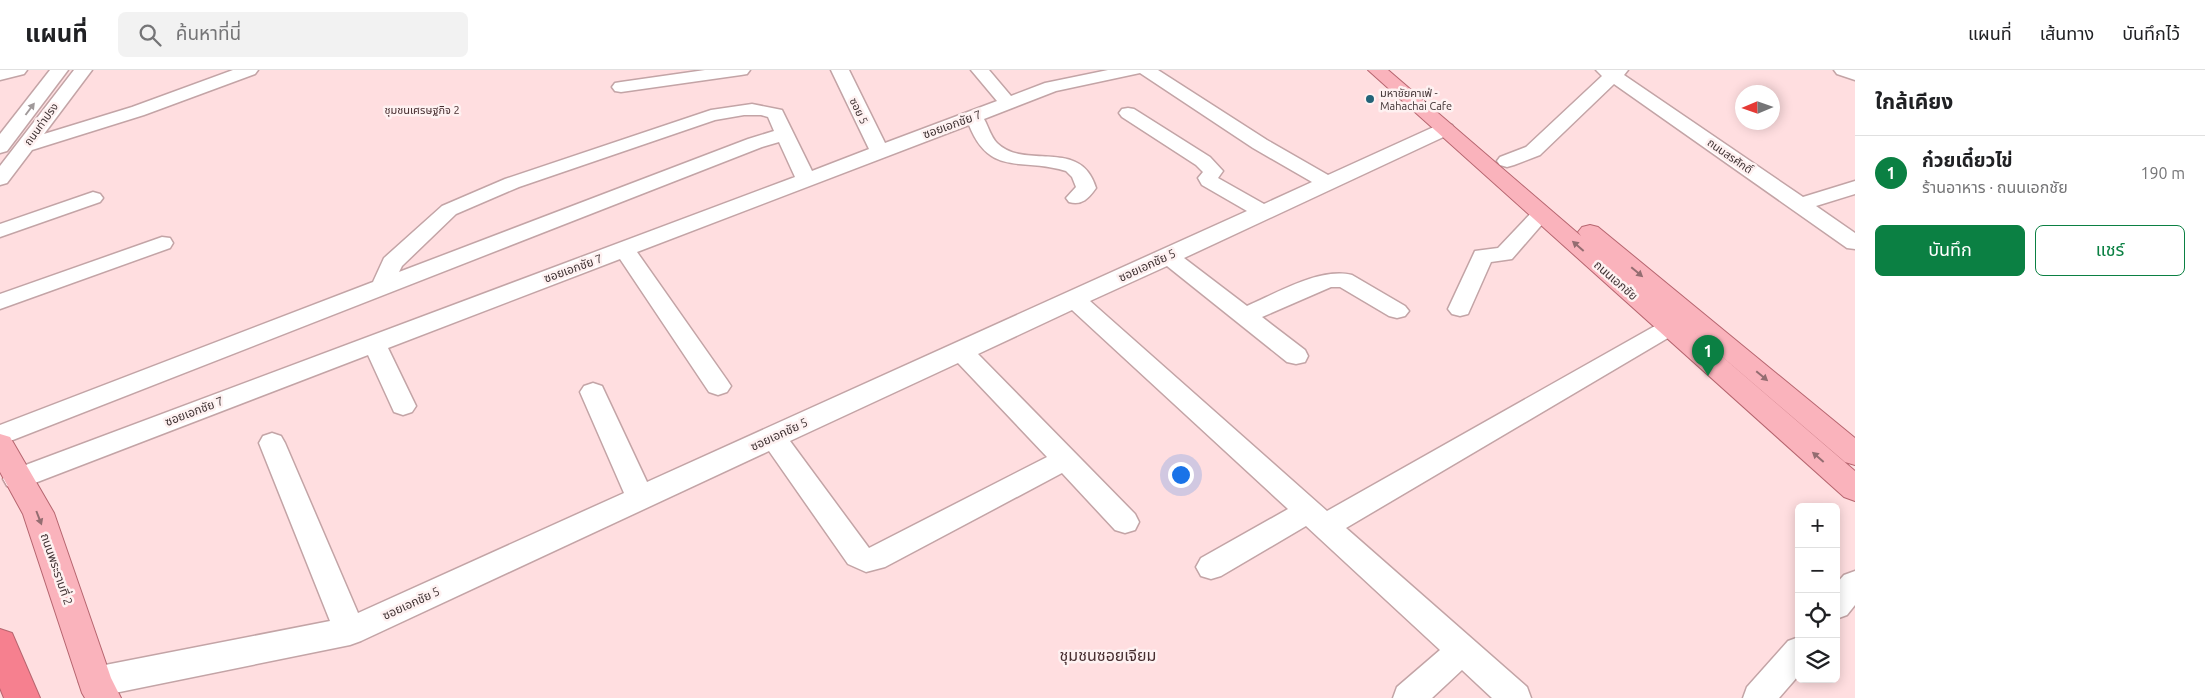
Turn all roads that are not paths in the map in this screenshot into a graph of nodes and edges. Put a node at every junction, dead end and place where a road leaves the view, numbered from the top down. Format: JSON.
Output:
{"nodes":[{"id":1,"x":18,"y":70,"type":"edge"},
{"id":2,"x":59,"y":70,"type":"edge"},
{"id":3,"x":83,"y":70,"type":"edge"},
{"id":4,"x":249,"y":70,"type":"edge"},
{"id":5,"x":741,"y":70,"type":"edge"},
{"id":6,"x":840,"y":70,"type":"edge"},
{"id":7,"x":980,"y":70,"type":"edge"},
{"id":8,"x":1146,"y":70,"type":"edge"},
{"id":9,"x":1377,"y":70,"type":"edge"},
{"id":10,"x":1400,"y":70,"type":"edge"},
{"id":11,"x":1843,"y":70,"type":"edge"},
{"id":12,"x":1118,"y":71,"type":"edge"},
{"id":13,"x":1613,"y":72,"type":"edge"},
{"id":14,"x":1855,"y":74,"type":"edge"},
{"id":15,"x":0,"y":75,"type":"edge"},
{"id":16,"x":621,"y":87,"type":"dead end"},
{"id":17,"x":1008,"y":103,"type":"junction"},
{"id":18,"x":1128,"y":113,"type":"dead end"},
{"id":19,"x":974,"y":116,"type":"junction"},
{"id":20,"x":1445,"y":129,"type":"junction"},
{"id":21,"x":785,"y":134,"type":"junction"},
{"id":22,"x":25,"y":146,"type":"junction"},
{"id":23,"x":0,"y":147,"type":"edge"},
{"id":24,"x":879,"y":151,"type":"junction"},
{"id":25,"x":1507,"y":161,"type":"junction"},
{"id":26,"x":0,"y":179,"type":"edge"},
{"id":27,"x":806,"y":180,"type":"junction"},
{"id":28,"x":1326,"y":183,"type":"junction"},
{"id":29,"x":1855,"y":186,"type":"edge"},
{"id":30,"x":93,"y":198,"type":"dead end"},
{"id":31,"x":1076,"y":198,"type":"dead end"},
{"id":32,"x":1800,"y":205,"type":"junction"},
{"id":33,"x":1263,"y":212,"type":"junction"},
{"id":34,"x":1541,"y":214,"type":"junction"},
{"id":35,"x":0,"y":231,"type":"edge"},
{"id":36,"x":162,"y":243,"type":"dead end"},
{"id":37,"x":1855,"y":243,"type":"edge"},
{"id":38,"x":624,"y":249,"type":"junction"},
{"id":39,"x":1168,"y":256,"type":"junction"},
{"id":40,"x":382,"y":288,"type":"junction"},
{"id":41,"x":1074,"y":299,"type":"junction"},
{"id":42,"x":0,"y":302,"type":"edge"},
{"id":43,"x":1460,"y":308,"type":"dead end"},
{"id":44,"x":1397,"y":310,"type":"dead end"},
{"id":45,"x":1245,"y":316,"type":"junction"},
{"id":46,"x":1696,"y":321,"type":"junction"},
{"id":47,"x":1670,"y":327,"type":"junction"},
{"id":48,"x":374,"y":343,"type":"junction"},
{"id":49,"x":961,"y":351,"type":"junction"},
{"id":50,"x":1296,"y":356,"type":"dead end"},
{"id":51,"x":718,"y":386,"type":"dead end"},
{"id":52,"x":593,"y":392,"type":"dead end"},
{"id":53,"x":403,"y":406,"type":"dead end"},
{"id":54,"x":0,"y":435,"type":"edge"},
{"id":55,"x":773,"y":437,"type":"junction"},
{"id":56,"x":272,"y":444,"type":"dead end"},
{"id":57,"x":0,"y":445,"type":"edge"},
{"id":58,"x":1855,"y":454,"type":"edge"},
{"id":59,"x":1066,"y":459,"type":"junction"},
{"id":60,"x":17,"y":479,"type":"junction"},
{"id":61,"x":1855,"y":490,"type":"edge"},
{"id":62,"x":640,"y":498,"type":"junction"},
{"id":63,"x":1316,"y":518,"type":"junction"},
{"id":64,"x":1125,"y":522,"type":"dead end"},
{"id":65,"x":1211,"y":567,"type":"dead end"},
{"id":66,"x":1855,"y":584,"type":"edge"},
{"id":67,"x":1840,"y":601,"type":"edge"},
{"id":68,"x":350,"y":631,"type":"junction"},
{"id":69,"x":0,"y":644,"type":"edge"},
{"id":70,"x":1462,"y":650,"type":"junction"},
{"id":71,"x":1795,"y":656,"type":"edge"},
{"id":72,"x":99,"y":690,"type":"edge"},
{"id":73,"x":22,"y":698,"type":"edge"},
{"id":74,"x":1409,"y":698,"type":"edge"},
{"id":75,"x":1515,"y":698,"type":"edge"},
{"id":76,"x":1759,"y":698,"type":"edge"}],
"edges":[{"from":1,"to":15,"type":"street"},
{"from":23,"to":2,"type":"street","name":"ถนนท่าปรง","one_way":true},
{"from":3,"to":22,"type":"street","name":"ถนนท่าปรง"},
{"from":4,"to":22,"type":"street"},
{"from":5,"to":16,"type":"street"},
{"from":6,"to":24,"type":"street","name":"ซอย 5"},
{"from":7,"to":17,"type":"street"},
{"from":8,"to":28,"type":"street"},
{"from":9,"to":20,"type":"main road","name":"ถนนเอกชัย"},
{"from":10,"to":25,"type":"main road","name":"ถนนเอกชัย"},
{"from":11,"to":14,"type":"street"},
{"from":12,"to":17,"type":"street","name":"ซอยเอกชัย 7"},
{"from":13,"to":25,"type":"street"},
{"from":13,"to":32,"type":"street","name":"ถนนสรศักดิ์"},
{"from":17,"to":19,"type":"street","name":"ซอยเอกชัย 7"},
{"from":18,"to":33,"type":"street"},
{"from":19,"to":24,"type":"street","name":"ซอยเอกชัย 7"},
{"from":19,"to":31,"type":"street"},
{"from":20,"to":28,"type":"street","name":"ซอยเอกชัย 5"},
{"from":20,"to":34,"type":"main road","name":"ถนนเอกชัย"},
{"from":21,"to":27,"type":"street"},
{"from":21,"to":40,"type":"street"},
{"from":21,"to":40,"type":"street"},
{"from":22,"to":26,"type":"street","name":"ถนนท่าปรง"},
{"from":24,"to":27,"type":"street","name":"ซอยเอกชัย 7"},
{"from":25,"to":46,"type":"main road","name":"ถนนเอกชัย","one_way":true},
{"from":27,"to":38,"type":"street","name":"ซอยเอกชัย 7"},
{"from":28,"to":33,"type":"street","name":"ซอยเอกชัย 5"},
{"from":29,"to":32,"type":"street"},
{"from":30,"to":35,"type":"street"},
{"from":32,"to":37,"type":"street","name":"ถนนสรศักดิ์"},
{"from":33,"to":39,"type":"street","name":"ซอยเอกชัย 5"},
{"from":34,"to":43,"type":"street"},
{"from":47,"to":34,"type":"main road","name":"ถนนเอกชัย","one_way":true},
{"from":36,"to":42,"type":"street"},
{"from":38,"to":48,"type":"street","name":"ซอยเอกชัย 7"},
{"from":38,"to":51,"type":"street"},
{"from":39,"to":41,"type":"street","name":"ซอยเอกชัย 5"},
{"from":39,"to":45,"type":"street"},
{"from":40,"to":54,"type":"street"},
{"from":41,"to":49,"type":"street","name":"ซอยเอกชัย 5"},
{"from":41,"to":63,"type":"street"},
{"from":44,"to":45,"type":"street"},
{"from":45,"to":50,"type":"street"},
{"from":46,"to":47,"type":"main road"},
{"from":46,"to":58,"type":"main road","name":"ถนนเอกชัย","one_way":true},
{"from":61,"to":47,"type":"main road","name":"ถนนเอกชัย","one_way":true},
{"from":47,"to":63,"type":"street"},
{"from":48,"to":53,"type":"street"},
{"from":48,"to":60,"type":"street","name":"ซอยเอกชัย 7"},
{"from":49,"to":55,"type":"street","name":"ซอยเอกชัย 5"},
{"from":49,"to":59,"type":"street"},
{"from":52,"to":62,"type":"street"},
{"from":55,"to":59,"type":"street"},
{"from":55,"to":62,"type":"street","name":"ซอยเอกชัย 5"},
{"from":56,"to":68,"type":"street"},
{"from":57,"to":60,"type":"main road","name":"ถนนพระรามที่ 2"},
{"from":59,"to":64,"type":"street"},
{"from":60,"to":72,"type":"main road","name":"ถนนพระรามที่ 2","one_way":true},
{"from":62,"to":68,"type":"street","name":"ซอยเอกชัย 5"},
{"from":63,"to":65,"type":"street"},
{"from":63,"to":70,"type":"street"},
{"from":66,"to":67,"type":"street"},
{"from":68,"to":72,"type":"street","name":"ซอยเอกชัย 5"},
{"from":69,"to":73,"type":"highway"},
{"from":70,"to":74,"type":"street"},
{"from":70,"to":75,"type":"street"},
{"from":71,"to":76,"type":"street"}]}
